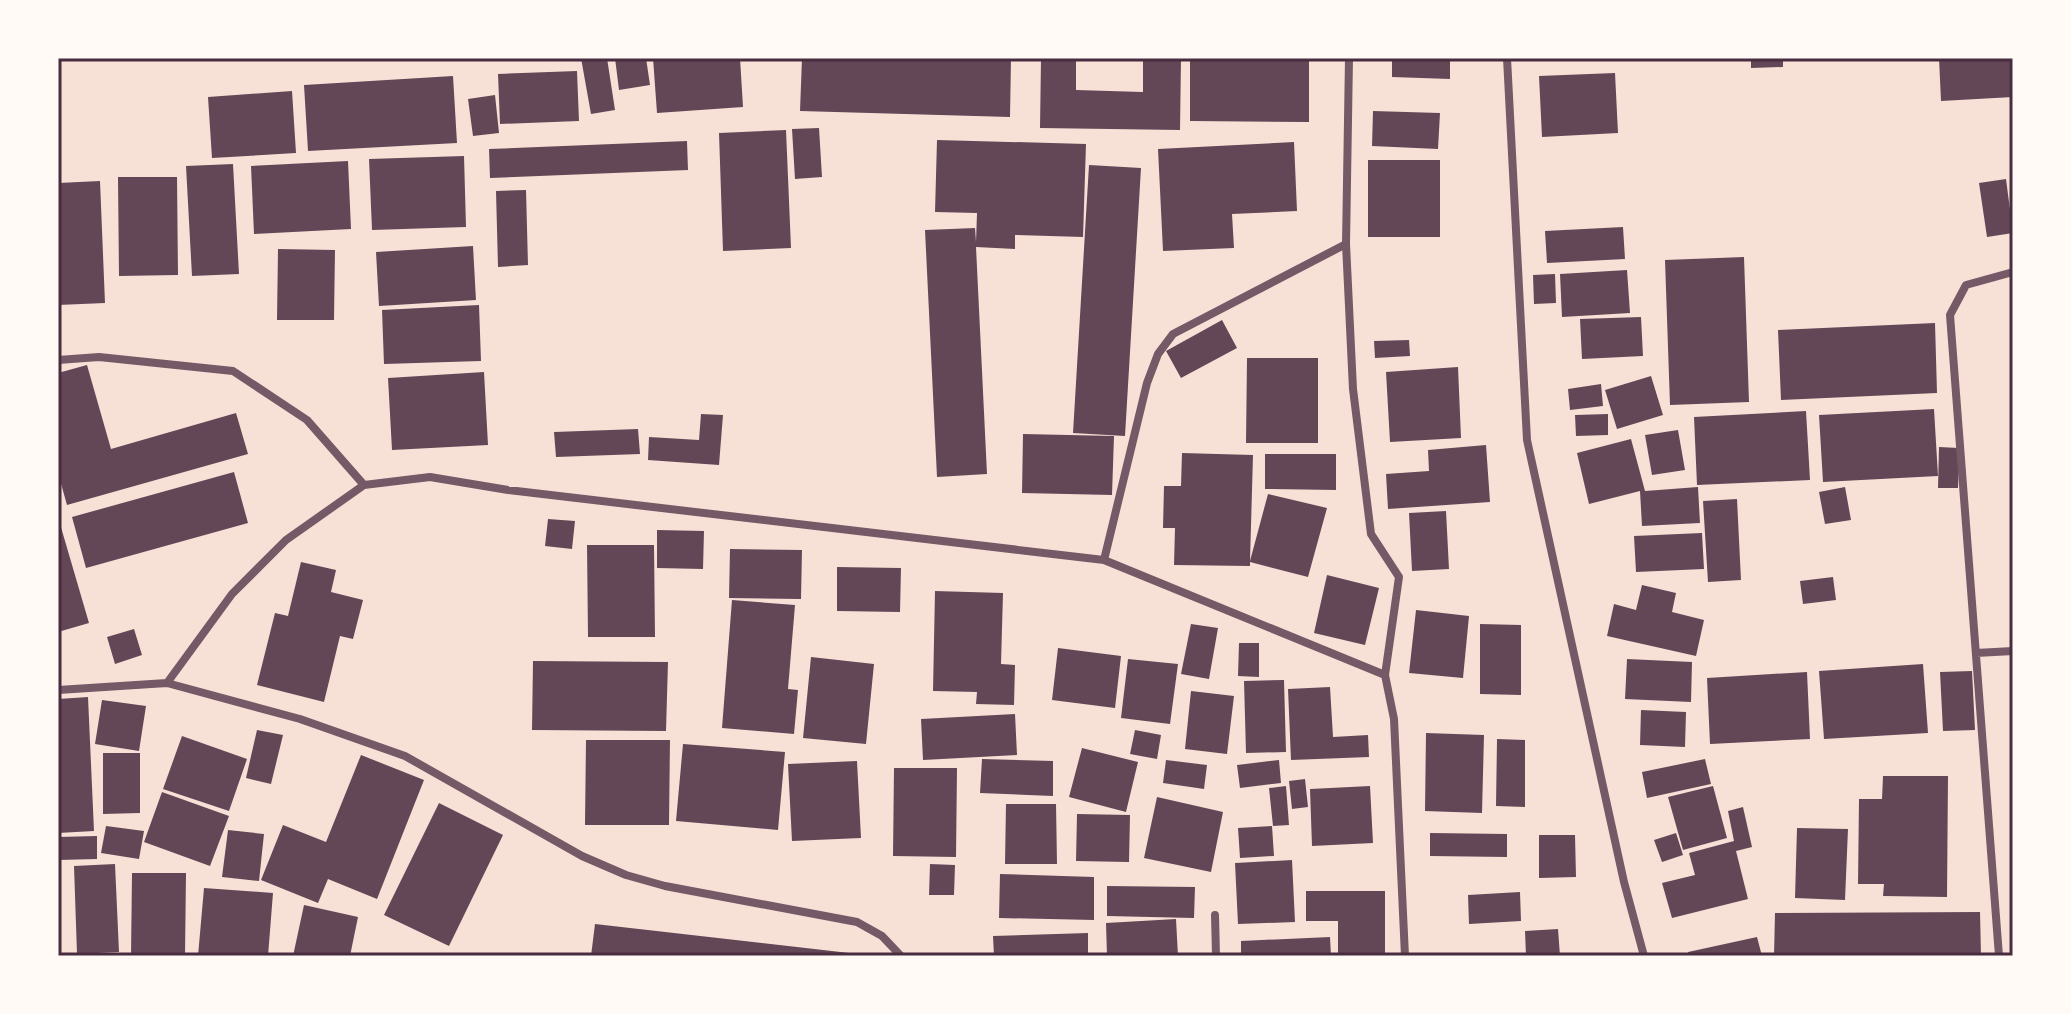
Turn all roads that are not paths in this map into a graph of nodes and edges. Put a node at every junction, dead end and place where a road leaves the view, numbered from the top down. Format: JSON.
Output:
{"nodes":[{"id":1,"x":1349,"y":58,"type":"edge"},
{"id":2,"x":1507,"y":58,"type":"edge"},
{"id":3,"x":1346,"y":244,"type":"junction"},
{"id":4,"x":2013,"y":272,"type":"edge"},
{"id":5,"x":58,"y":360,"type":"edge"},
{"id":6,"x":364,"y":485,"type":"junction"},
{"id":7,"x":1104,"y":560,"type":"junction"},
{"id":8,"x":2013,"y":651,"type":"edge"},
{"id":9,"x":1976,"y":653,"type":"junction"},
{"id":10,"x":1385,"y":675,"type":"junction"},
{"id":11,"x":167,"y":683,"type":"junction"},
{"id":12,"x":58,"y":690,"type":"edge"},
{"id":13,"x":1215,"y":915,"type":"dead end"},
{"id":14,"x":901,"y":956,"type":"edge"},
{"id":15,"x":1216,"y":956,"type":"edge"},
{"id":16,"x":1405,"y":956,"type":"edge"},
{"id":17,"x":1644,"y":956,"type":"edge"},
{"id":18,"x":1999,"y":956,"type":"edge"}],
"edges":[{"from":1,"to":3,"type":"street"},
{"from":2,"to":17,"type":"street"},
{"from":3,"to":7,"type":"street"},
{"from":3,"to":10,"type":"street"},
{"from":4,"to":9,"type":"street"},
{"from":5,"to":6,"type":"street"},
{"from":6,"to":7,"type":"street"},
{"from":6,"to":11,"type":"street"},
{"from":7,"to":10,"type":"street"},
{"from":8,"to":9,"type":"street"},
{"from":9,"to":18,"type":"street"},
{"from":10,"to":16,"type":"street"},
{"from":11,"to":12,"type":"street"},
{"from":11,"to":14,"type":"street"},
{"from":13,"to":15,"type":"street"}]}
